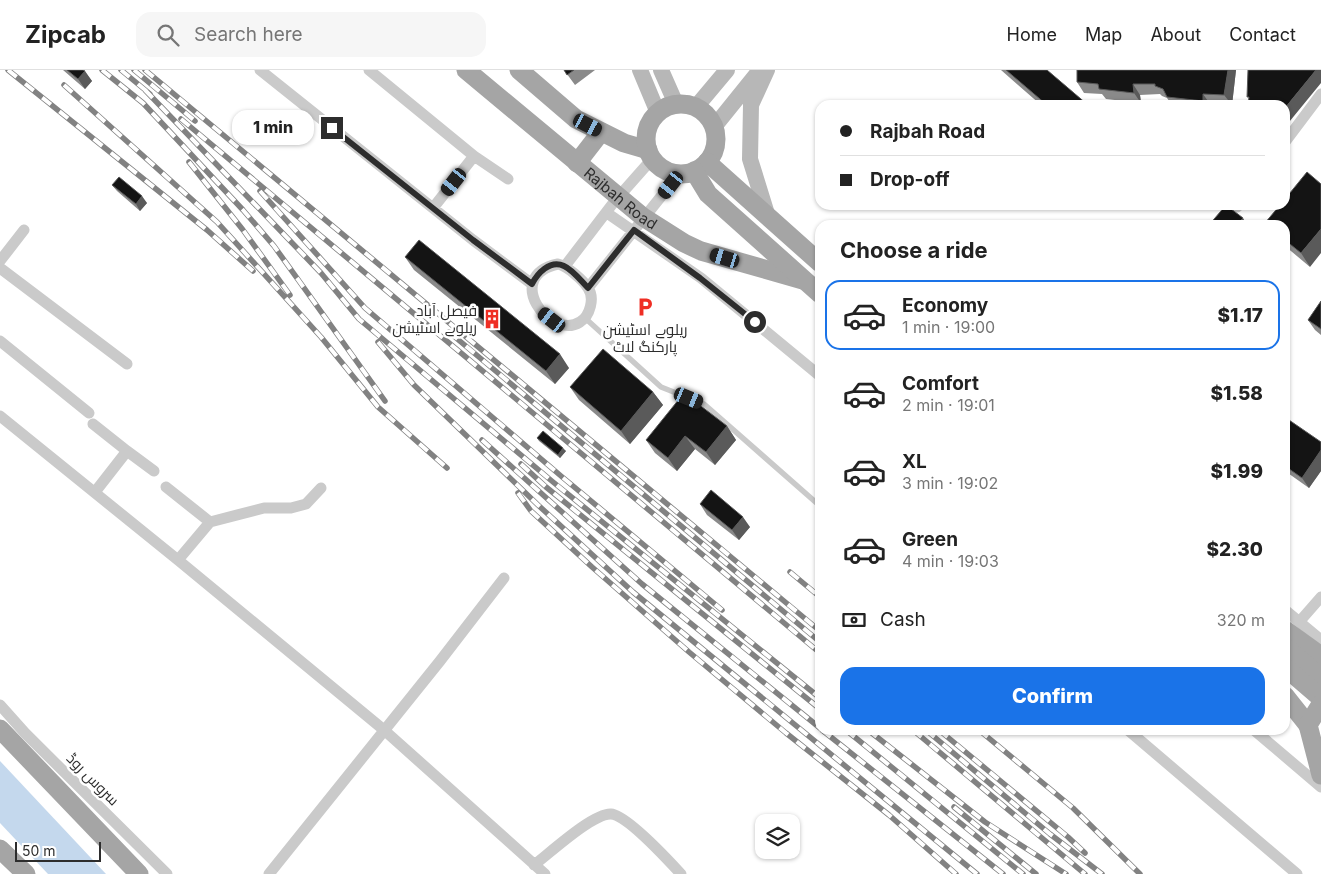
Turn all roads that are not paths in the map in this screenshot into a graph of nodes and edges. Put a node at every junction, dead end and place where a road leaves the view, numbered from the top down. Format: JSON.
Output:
{"nodes":[{"id":1,"x":260,"y":70,"type":"edge"},
{"id":2,"x":369,"y":70,"type":"edge"},
{"id":3,"x":466,"y":70,"type":"edge"},
{"id":4,"x":519,"y":70,"type":"edge"},
{"id":5,"x":640,"y":70,"type":"edge"},
{"id":6,"x":661,"y":70,"type":"edge"},
{"id":7,"x":727,"y":70,"type":"edge"},
{"id":8,"x":760,"y":70,"type":"edge"},
{"id":9,"x":767,"y":70,"type":"edge"},
{"id":10,"x":1321,"y":94,"type":"edge"},
{"id":11,"x":676,"y":104,"type":"junction"},
{"id":12,"x":696,"y":107,"type":"junction"},
{"id":13,"x":658,"y":112,"type":"junction"},
{"id":14,"x":714,"y":127,"type":"junction"},
{"id":15,"x":601,"y":132,"type":"junction"},
{"id":16,"x":1290,"y":135,"type":"edge"},
{"id":17,"x":650,"y":154,"type":"junction"},
{"id":18,"x":474,"y":156,"type":"junction"},
{"id":19,"x":577,"y":163,"type":"junction"},
{"id":20,"x":693,"y":169,"type":"junction"},
{"id":21,"x":508,"y":179,"type":"dead end"},
{"id":22,"x":619,"y":198,"type":"junction"},
{"id":23,"x":434,"y":208,"type":"junction"},
{"id":24,"x":607,"y":213,"type":"junction"},
{"id":25,"x":768,"y":217,"type":"junction"},
{"id":26,"x":639,"y":224,"type":"junction"},
{"id":27,"x":24,"y":230,"type":"dead end"},
{"id":28,"x":2,"y":253,"type":"edge"},
{"id":29,"x":815,"y":259,"type":"edge"},
{"id":30,"x":565,"y":266,"type":"junction"},
{"id":31,"x":0,"y":268,"type":"edge"},
{"id":32,"x":803,"y":280,"type":"junction"},
{"id":33,"x":532,"y":284,"type":"junction"},
{"id":34,"x":588,"y":288,"type":"junction"},
{"id":35,"x":815,"y":290,"type":"edge"},
{"id":36,"x":585,"y":318,"type":"junction"},
{"id":37,"x":0,"y":341,"type":"edge"},
{"id":38,"x":127,"y":364,"type":"dead end"},
{"id":39,"x":815,"y":372,"type":"edge"},
{"id":40,"x":0,"y":416,"type":"edge"},
{"id":41,"x":127,"y":451,"type":"junction"},
{"id":42,"x":154,"y":471,"type":"dead end"},
{"id":43,"x":166,"y":487,"type":"dead end"},
{"id":44,"x":321,"y":488,"type":"dead end"},
{"id":45,"x":95,"y":492,"type":"junction"},
{"id":46,"x":815,"y":502,"type":"edge"},
{"id":47,"x":210,"y":522,"type":"junction"},
{"id":48,"x":178,"y":560,"type":"junction"},
{"id":49,"x":504,"y":578,"type":"dead end"},
{"id":50,"x":1321,"y":597,"type":"edge"},
{"id":51,"x":1293,"y":626,"type":"edge"},
{"id":52,"x":1321,"y":640,"type":"edge"},
{"id":53,"x":1290,"y":651,"type":"edge"},
{"id":54,"x":1321,"y":656,"type":"edge"},
{"id":55,"x":1290,"y":671,"type":"edge"},
{"id":56,"x":1321,"y":677,"type":"edge"},
{"id":57,"x":1321,"y":698,"type":"edge"},
{"id":58,"x":1290,"y":702,"type":"edge"},
{"id":59,"x":1321,"y":704,"type":"edge"},
{"id":60,"x":0,"y":705,"type":"edge"},
{"id":61,"x":1308,"y":725,"type":"junction"},
{"id":62,"x":0,"y":729,"type":"edge"},
{"id":63,"x":384,"y":730,"type":"junction"},
{"id":64,"x":1134,"y":735,"type":"edge"},
{"id":65,"x":1260,"y":735,"type":"edge"},
{"id":66,"x":22,"y":753,"type":"junction"},
{"id":67,"x":1321,"y":775,"type":"edge"},
{"id":68,"x":1321,"y":788,"type":"edge"},
{"id":69,"x":0,"y":849,"type":"edge"},
{"id":70,"x":0,"y":856,"type":"edge"},
{"id":71,"x":534,"y":864,"type":"junction"},
{"id":72,"x":16,"y":874,"type":"edge"},
{"id":73,"x":26,"y":874,"type":"edge"},
{"id":74,"x":122,"y":874,"type":"edge"},
{"id":75,"x":139,"y":874,"type":"edge"},
{"id":76,"x":166,"y":874,"type":"edge"},
{"id":77,"x":269,"y":874,"type":"edge"},
{"id":78,"x":545,"y":874,"type":"edge"},
{"id":79,"x":681,"y":874,"type":"edge"},
{"id":80,"x":1297,"y":874,"type":"edge"}],
"edges":[{"from":1,"to":23,"type":"street"},
{"from":2,"to":18,"type":"street"},
{"from":3,"to":19,"type":"main road","name":"Rajbah Road"},
{"from":4,"to":15,"type":"main road"},
{"from":5,"to":13,"type":"main road"},
{"from":6,"to":11,"type":"main road"},
{"from":7,"to":12,"type":"main road"},
{"from":8,"to":14,"type":"main road"},
{"from":9,"to":25,"type":"main road"},
{"from":10,"to":16,"type":"street"},
{"from":11,"to":12,"type":"main road"},
{"from":11,"to":13,"type":"main road"},
{"from":12,"to":14,"type":"main road"},
{"from":13,"to":17,"type":"main road"},
{"from":14,"to":20,"type":"main road"},
{"from":15,"to":17,"type":"main road"},
{"from":15,"to":19,"type":"main road"},
{"from":17,"to":20,"type":"main road"},
{"from":17,"to":22,"type":"street"},
{"from":18,"to":21,"type":"street"},
{"from":18,"to":23,"type":"street"},
{"from":19,"to":22,"type":"main road","name":"Rajbah Road"},
{"from":20,"to":25,"type":"main road"},
{"from":20,"to":26,"type":"street"},
{"from":20,"to":32,"type":"main road"},
{"from":22,"to":24,"type":"street"},
{"from":22,"to":26,"type":"main road","name":"Rajbah Road"},
{"from":23,"to":33,"type":"street"},
{"from":24,"to":26,"type":"street","name":"Rajbah Road"},
{"from":24,"to":30,"type":"street"},
{"from":25,"to":29,"type":"main road"},
{"from":26,"to":32,"type":"main road","name":"Rajbah Road"},
{"from":26,"to":34,"type":"street"},
{"from":26,"to":39,"type":"street","name":"Rajbah Road"},
{"from":27,"to":28,"type":"street"},
{"from":30,"to":33,"type":"street"},
{"from":30,"to":34,"type":"street"},
{"from":31,"to":38,"type":"street"},
{"from":32,"to":35,"type":"main road"},
{"from":33,"to":36,"type":"street"},
{"from":34,"to":36,"type":"street"},
{"from":36,"to":46,"type":"lane"},
{"from":37,"to":41,"type":"street"},
{"from":40,"to":45,"type":"street"},
{"from":41,"to":42,"type":"street"},
{"from":41,"to":45,"type":"street"},
{"from":43,"to":47,"type":"street"},
{"from":44,"to":47,"type":"street"},
{"from":45,"to":48,"type":"street"},
{"from":47,"to":48,"type":"street"},
{"from":48,"to":63,"type":"street"},
{"from":49,"to":63,"type":"street"},
{"from":50,"to":51,"type":"street"},
{"from":51,"to":52,"type":"street"},
{"from":51,"to":54,"type":"main road"},
{"from":53,"to":56,"type":"main road"},
{"from":55,"to":57,"type":"main road"},
{"from":58,"to":61,"type":"main road"},
{"from":59,"to":61,"type":"main road"},
{"from":60,"to":76,"type":"street","name":"سروس روڈ"},
{"from":61,"to":67,"type":"main road"},
{"from":62,"to":66,"type":"main road"},
{"from":63,"to":71,"type":"street"},
{"from":63,"to":77,"type":"street"},
{"from":64,"to":80,"type":"street"},
{"from":65,"to":68,"type":"street"},
{"from":66,"to":74,"type":"main road"},
{"from":66,"to":75,"type":"main road"},
{"from":69,"to":73,"type":"main road"},
{"from":70,"to":72,"type":"main road"},
{"from":71,"to":78,"type":"street"},
{"from":71,"to":79,"type":"street"}]}
